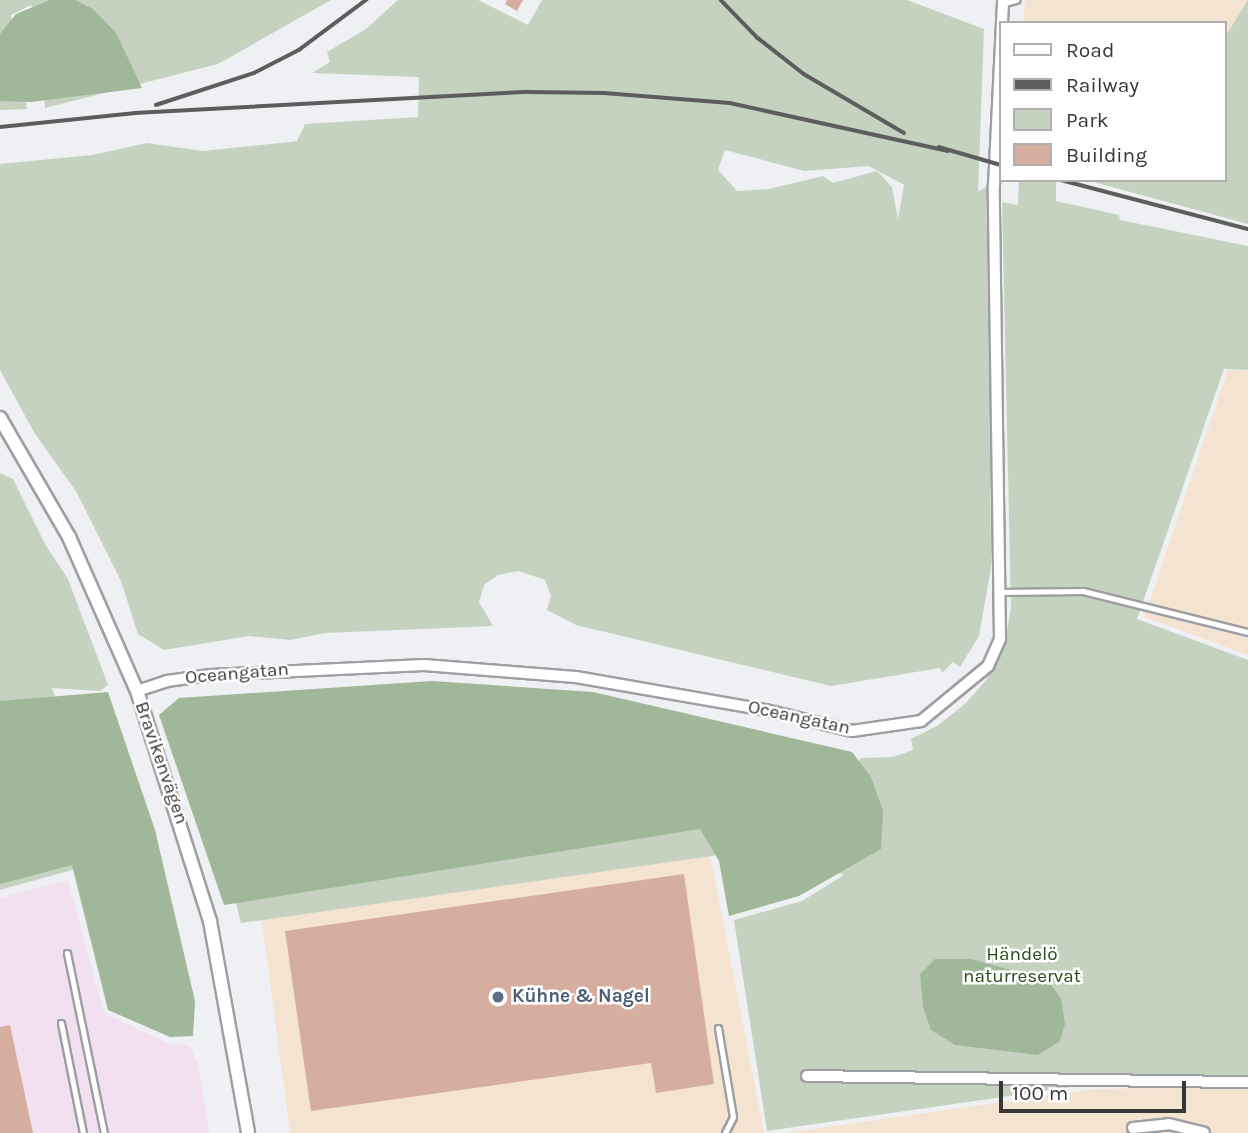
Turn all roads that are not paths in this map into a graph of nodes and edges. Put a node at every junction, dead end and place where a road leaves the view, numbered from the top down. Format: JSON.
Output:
{"nodes":[{"id":1,"x":1016,"y":0,"type":"edge"},
{"id":2,"x":1002,"y":2,"type":"edge"},
{"id":3,"x":1001,"y":21,"type":"edge"},
{"id":4,"x":1000,"y":42,"type":"edge"},
{"id":5,"x":0,"y":418,"type":"edge"},
{"id":6,"x":1000,"y":592,"type":"junction"},
{"id":7,"x":1248,"y":632,"type":"edge"},
{"id":8,"x":137,"y":691,"type":"junction"},
{"id":9,"x":67,"y":953,"type":"dead end"},
{"id":10,"x":61,"y":1023,"type":"dead end"},
{"id":11,"x":718,"y":1028,"type":"dead end"},
{"id":12,"x":807,"y":1076,"type":"dead end"},
{"id":13,"x":1248,"y":1082,"type":"edge"},
{"id":14,"x":1133,"y":1128,"type":"dead end"},
{"id":15,"x":83,"y":1133,"type":"edge"},
{"id":16,"x":104,"y":1133,"type":"edge"},
{"id":17,"x":248,"y":1133,"type":"edge"},
{"id":18,"x":725,"y":1133,"type":"edge"},
{"id":19,"x":1204,"y":1133,"type":"edge"}],
"edges":[{"from":1,"to":2,"type":"lane"},
{"from":2,"to":3,"type":"street","name":"Oceangatan"},
{"from":4,"to":6,"type":"street","name":"Oceangatan"},
{"from":5,"to":8,"type":"street","name":"Bravikenvägen"},
{"from":6,"to":7,"type":"lane"},
{"from":6,"to":8,"type":"street","name":"Oceangatan"},
{"from":8,"to":17,"type":"street","name":"Bravikenvägen"},
{"from":9,"to":16,"type":"lane"},
{"from":10,"to":15,"type":"lane"},
{"from":11,"to":18,"type":"lane"},
{"from":12,"to":13,"type":"street"},
{"from":14,"to":19,"type":"street"}]}
